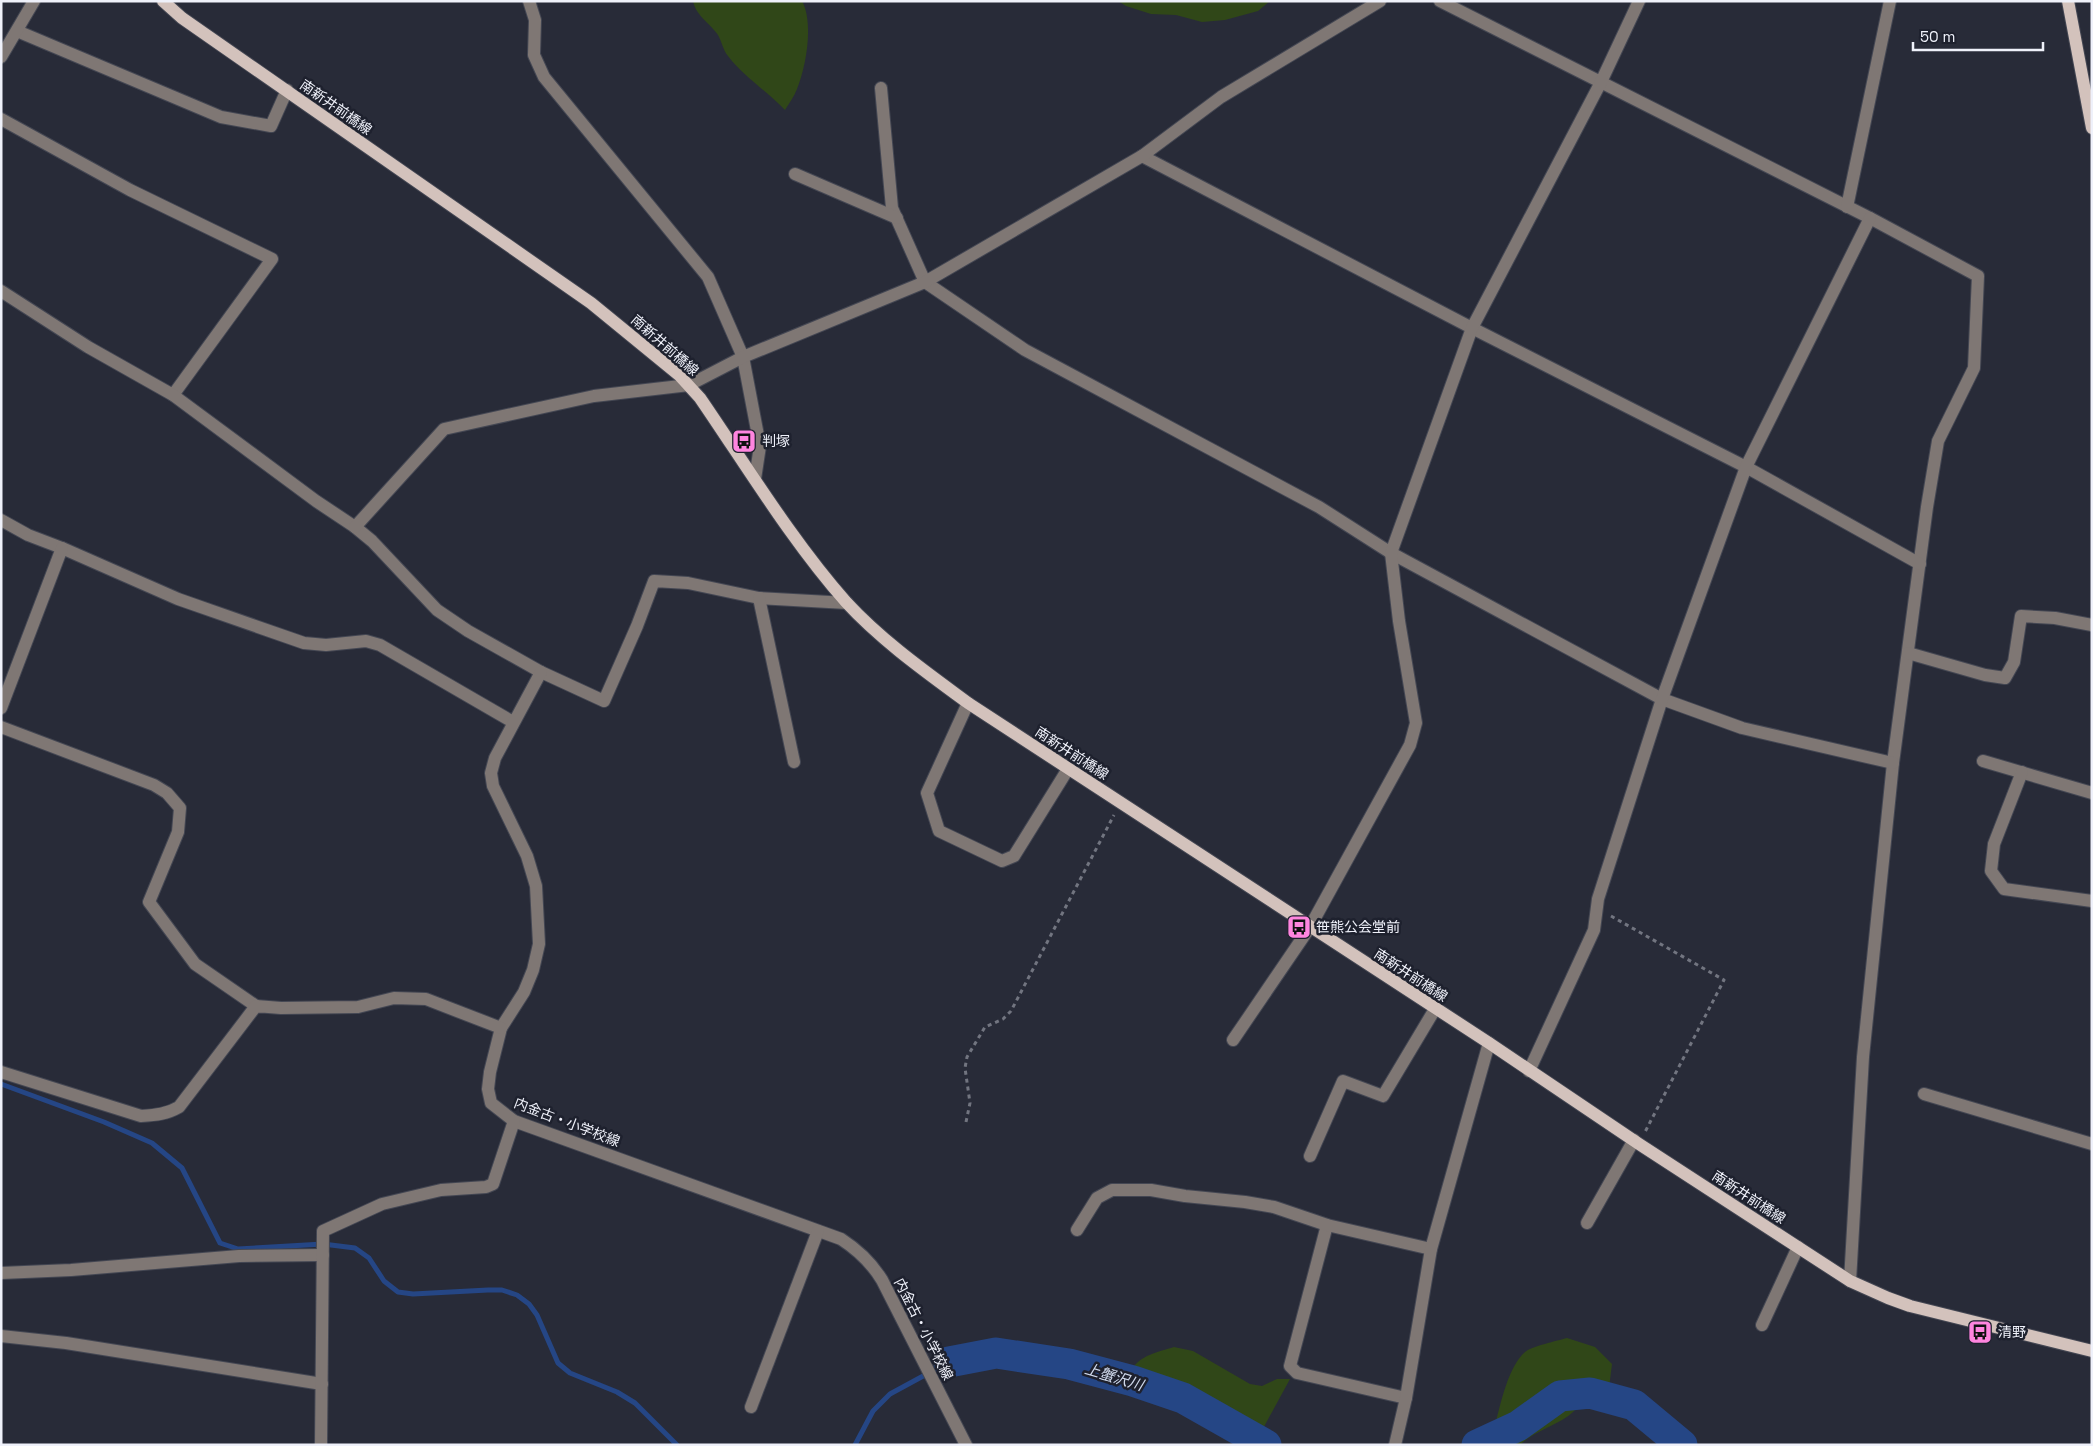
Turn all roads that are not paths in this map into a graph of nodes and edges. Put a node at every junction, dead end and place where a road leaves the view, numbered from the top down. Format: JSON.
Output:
{"nodes":[{"id":1,"x":34,"y":1,"type":"edge"},
{"id":2,"x":163,"y":1,"type":"edge"},
{"id":3,"x":529,"y":1,"type":"edge"},
{"id":4,"x":1380,"y":1,"type":"edge"},
{"id":5,"x":1440,"y":1,"type":"edge"},
{"id":6,"x":1639,"y":1,"type":"edge"},
{"id":7,"x":1890,"y":1,"type":"edge"},
{"id":8,"x":2068,"y":1,"type":"edge"},
{"id":9,"x":17,"y":31,"type":"junction"},
{"id":10,"x":1,"y":57,"type":"edge"},
{"id":11,"x":1601,"y":82,"type":"junction"},
{"id":12,"x":881,"y":88,"type":"dead end"},
{"id":13,"x":286,"y":90,"type":"junction"},
{"id":14,"x":1,"y":119,"type":"edge"},
{"id":15,"x":2092,"y":128,"type":"edge"},
{"id":16,"x":1142,"y":156,"type":"junction"},
{"id":17,"x":795,"y":174,"type":"dead end"},
{"id":18,"x":1847,"y":207,"type":"junction"},
{"id":19,"x":896,"y":218,"type":"junction"},
{"id":20,"x":1870,"y":218,"type":"junction"},
{"id":21,"x":924,"y":282,"type":"junction"},
{"id":22,"x":1,"y":291,"type":"edge"},
{"id":23,"x":1472,"y":328,"type":"junction"},
{"id":24,"x":743,"y":357,"type":"junction"},
{"id":25,"x":689,"y":385,"type":"junction"},
{"id":26,"x":174,"y":396,"type":"junction"},
{"id":27,"x":1746,"y":466,"type":"junction"},
{"id":28,"x":755,"y":479,"type":"junction"},
{"id":29,"x":1,"y":520,"type":"edge"},
{"id":30,"x":355,"y":527,"type":"junction"},
{"id":31,"x":62,"y":548,"type":"junction"},
{"id":32,"x":1391,"y":553,"type":"junction"},
{"id":33,"x":1920,"y":564,"type":"junction"},
{"id":34,"x":759,"y":598,"type":"junction"},
{"id":35,"x":847,"y":603,"type":"junction"},
{"id":36,"x":2092,"y":625,"type":"edge"},
{"id":37,"x":1908,"y":653,"type":"junction"},
{"id":38,"x":541,"y":672,"type":"junction"},
{"id":39,"x":1662,"y":699,"type":"junction"},
{"id":40,"x":968,"y":703,"type":"junction"},
{"id":41,"x":1,"y":708,"type":"edge"},
{"id":42,"x":513,"y":722,"type":"junction"},
{"id":43,"x":1,"y":726,"type":"edge"},
{"id":44,"x":1983,"y":760,"type":"dead end"},
{"id":45,"x":794,"y":762,"type":"dead end"},
{"id":46,"x":1893,"y":763,"type":"junction"},
{"id":47,"x":1068,"y":769,"type":"junction"},
{"id":48,"x":2022,"y":772,"type":"junction"},
{"id":49,"x":2092,"y":793,"type":"edge"},
{"id":50,"x":2092,"y":901,"type":"edge"},
{"id":51,"x":1310,"y":927,"type":"junction"},
{"id":52,"x":256,"y":1006,"type":"junction"},
{"id":53,"x":1435,"y":1009,"type":"junction"},
{"id":54,"x":502,"y":1028,"type":"junction"},
{"id":55,"x":1233,"y":1040,"type":"dead end"},
{"id":56,"x":1490,"y":1043,"type":"junction"},
{"id":57,"x":1529,"y":1071,"type":"junction"},
{"id":58,"x":1,"y":1072,"type":"edge"},
{"id":59,"x":1924,"y":1094,"type":"dead end"},
{"id":60,"x":514,"y":1121,"type":"junction"},
{"id":61,"x":1636,"y":1142,"type":"junction"},
{"id":62,"x":2092,"y":1144,"type":"edge"},
{"id":63,"x":1310,"y":1156,"type":"dead end"},
{"id":64,"x":1587,"y":1223,"type":"dead end"},
{"id":65,"x":1327,"y":1225,"type":"junction"},
{"id":66,"x":1077,"y":1230,"type":"dead end"},
{"id":67,"x":818,"y":1231,"type":"junction"},
{"id":68,"x":1798,"y":1247,"type":"junction"},
{"id":69,"x":1431,"y":1249,"type":"junction"},
{"id":70,"x":323,"y":1256,"type":"junction"},
{"id":71,"x":1,"y":1273,"type":"edge"},
{"id":72,"x":1850,"y":1281,"type":"junction"},
{"id":73,"x":1762,"y":1324,"type":"dead end"},
{"id":74,"x":1,"y":1336,"type":"edge"},
{"id":75,"x":2092,"y":1351,"type":"edge"},
{"id":76,"x":322,"y":1384,"type":"junction"},
{"id":77,"x":1406,"y":1398,"type":"junction"},
{"id":78,"x":751,"y":1407,"type":"dead end"},
{"id":79,"x":321,"y":1445,"type":"edge"},
{"id":80,"x":966,"y":1445,"type":"edge"},
{"id":81,"x":1395,"y":1445,"type":"edge"}],
"edges":[{"from":1,"to":9,"type":"street"},
{"from":2,"to":13,"type":"main road","name":"南新井前橋線"},
{"from":3,"to":24,"type":"street"},
{"from":4,"to":16,"type":"street"},
{"from":5,"to":11,"type":"street"},
{"from":6,"to":11,"type":"street"},
{"from":7,"to":18,"type":"street"},
{"from":8,"to":15,"type":"main road"},
{"from":9,"to":10,"type":"street"},
{"from":9,"to":13,"type":"street"},
{"from":11,"to":18,"type":"street"},
{"from":11,"to":23,"type":"street"},
{"from":12,"to":19,"type":"street"},
{"from":13,"to":25,"type":"main road","name":"南新井前橋線"},
{"from":14,"to":26,"type":"street"},
{"from":16,"to":21,"type":"street"},
{"from":16,"to":23,"type":"street"},
{"from":17,"to":19,"type":"street"},
{"from":18,"to":20,"type":"street"},
{"from":19,"to":21,"type":"street"},
{"from":20,"to":27,"type":"street"},
{"from":20,"to":33,"type":"street"},
{"from":21,"to":24,"type":"street"},
{"from":21,"to":32,"type":"street"},
{"from":22,"to":26,"type":"street"},
{"from":23,"to":27,"type":"street"},
{"from":23,"to":32,"type":"street"},
{"from":24,"to":25,"type":"street"},
{"from":24,"to":28,"type":"street"},
{"from":25,"to":28,"type":"main road","name":"南新井前橋線"},
{"from":25,"to":30,"type":"street"},
{"from":26,"to":30,"type":"street"},
{"from":27,"to":33,"type":"street"},
{"from":27,"to":39,"type":"street"},
{"from":28,"to":35,"type":"main road","name":"南新井前橋線"},
{"from":29,"to":31,"type":"street"},
{"from":30,"to":38,"type":"street"},
{"from":31,"to":41,"type":"street"},
{"from":31,"to":42,"type":"street"},
{"from":32,"to":39,"type":"street"},
{"from":32,"to":51,"type":"street"},
{"from":33,"to":37,"type":"street"},
{"from":34,"to":35,"type":"street"},
{"from":34,"to":38,"type":"street"},
{"from":34,"to":45,"type":"street"},
{"from":35,"to":40,"type":"main road","name":"南新井前橋線"},
{"from":36,"to":37,"type":"street"},
{"from":37,"to":46,"type":"street"},
{"from":38,"to":42,"type":"street","name":"内金古・小学校線"},
{"from":39,"to":46,"type":"street"},
{"from":39,"to":57,"type":"street"},
{"from":40,"to":47,"type":"main road","name":"南新井前橋線"},
{"from":40,"to":47,"type":"street"},
{"from":42,"to":54,"type":"street","name":"内金古・小学校線"},
{"from":43,"to":52,"type":"street"},
{"from":44,"to":48,"type":"street"},
{"from":46,"to":72,"type":"street"},
{"from":47,"to":51,"type":"main road","name":"南新井前橋線"},
{"from":48,"to":49,"type":"street"},
{"from":48,"to":50,"type":"street"},
{"from":51,"to":53,"type":"main road","name":"南新井前橋線"},
{"from":51,"to":55,"type":"street"},
{"from":52,"to":54,"type":"street"},
{"from":52,"to":58,"type":"street"},
{"from":53,"to":56,"type":"main road","name":"南新井前橋線"},
{"from":53,"to":63,"type":"street"},
{"from":54,"to":60,"type":"street","name":"内金古・小学校線"},
{"from":56,"to":57,"type":"main road","name":"南新井前橋線"},
{"from":56,"to":69,"type":"street"},
{"from":57,"to":61,"type":"main road","name":"南新井前橋線"},
{"from":59,"to":62,"type":"street"},
{"from":60,"to":67,"type":"street","name":"内金古・小学校線"},
{"from":60,"to":70,"type":"street"},
{"from":61,"to":64,"type":"street"},
{"from":61,"to":68,"type":"main road","name":"南新井前橋線"},
{"from":65,"to":66,"type":"street"},
{"from":65,"to":69,"type":"street"},
{"from":65,"to":77,"type":"street"},
{"from":67,"to":78,"type":"street"},
{"from":67,"to":80,"type":"street","name":"内金古・小学校線"},
{"from":68,"to":72,"type":"main road","name":"南新井前橋線"},
{"from":68,"to":73,"type":"street"},
{"from":69,"to":77,"type":"street"},
{"from":70,"to":71,"type":"street"},
{"from":70,"to":76,"type":"street"},
{"from":72,"to":75,"type":"main road","name":"南新井前橋線"},
{"from":74,"to":76,"type":"street"},
{"from":76,"to":79,"type":"street"},
{"from":77,"to":81,"type":"street"}]}
